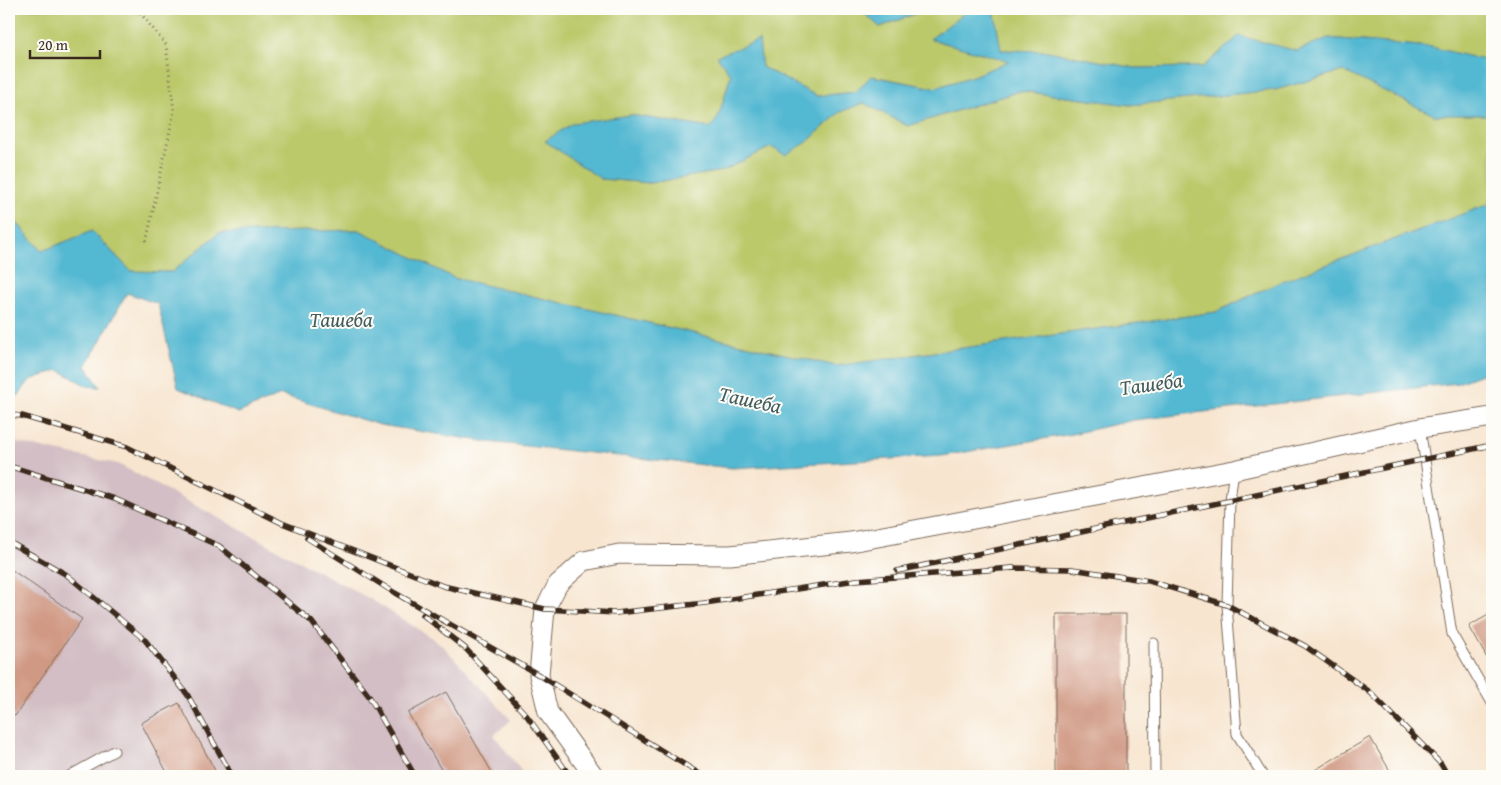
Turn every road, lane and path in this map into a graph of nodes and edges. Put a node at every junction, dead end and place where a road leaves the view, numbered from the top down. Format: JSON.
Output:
{"nodes":[{"id":1,"x":137,"y":9,"type":"edge"},
{"id":2,"x":1470,"y":9,"type":"edge"},
{"id":3,"x":1492,"y":12,"type":"edge"},
{"id":4,"x":146,"y":243,"type":"dead end"},
{"id":5,"x":1492,"y":417,"type":"edge"},
{"id":6,"x":1420,"y":428,"type":"junction"},
{"id":7,"x":1234,"y":470,"type":"junction"},
{"id":8,"x":1154,"y":643,"type":"dead end"},
{"id":9,"x":1492,"y":703,"type":"edge"},
{"id":10,"x":114,"y":751,"type":"dead end"},
{"id":11,"x":69,"y":776,"type":"edge"},
{"id":12,"x":594,"y":776,"type":"edge"},
{"id":13,"x":1155,"y":776,"type":"edge"},
{"id":14,"x":1263,"y":776,"type":"edge"}],
"edges":[{"from":1,"to":4,"type":"path"},
{"from":2,"to":3,"type":"path"},
{"from":5,"to":6,"type":"street"},
{"from":6,"to":7,"type":"street"},
{"from":6,"to":9,"type":"lane"},
{"from":7,"to":12,"type":"street"},
{"from":7,"to":14,"type":"lane"},
{"from":8,"to":13,"type":"lane"},
{"from":10,"to":11,"type":"lane"}]}
